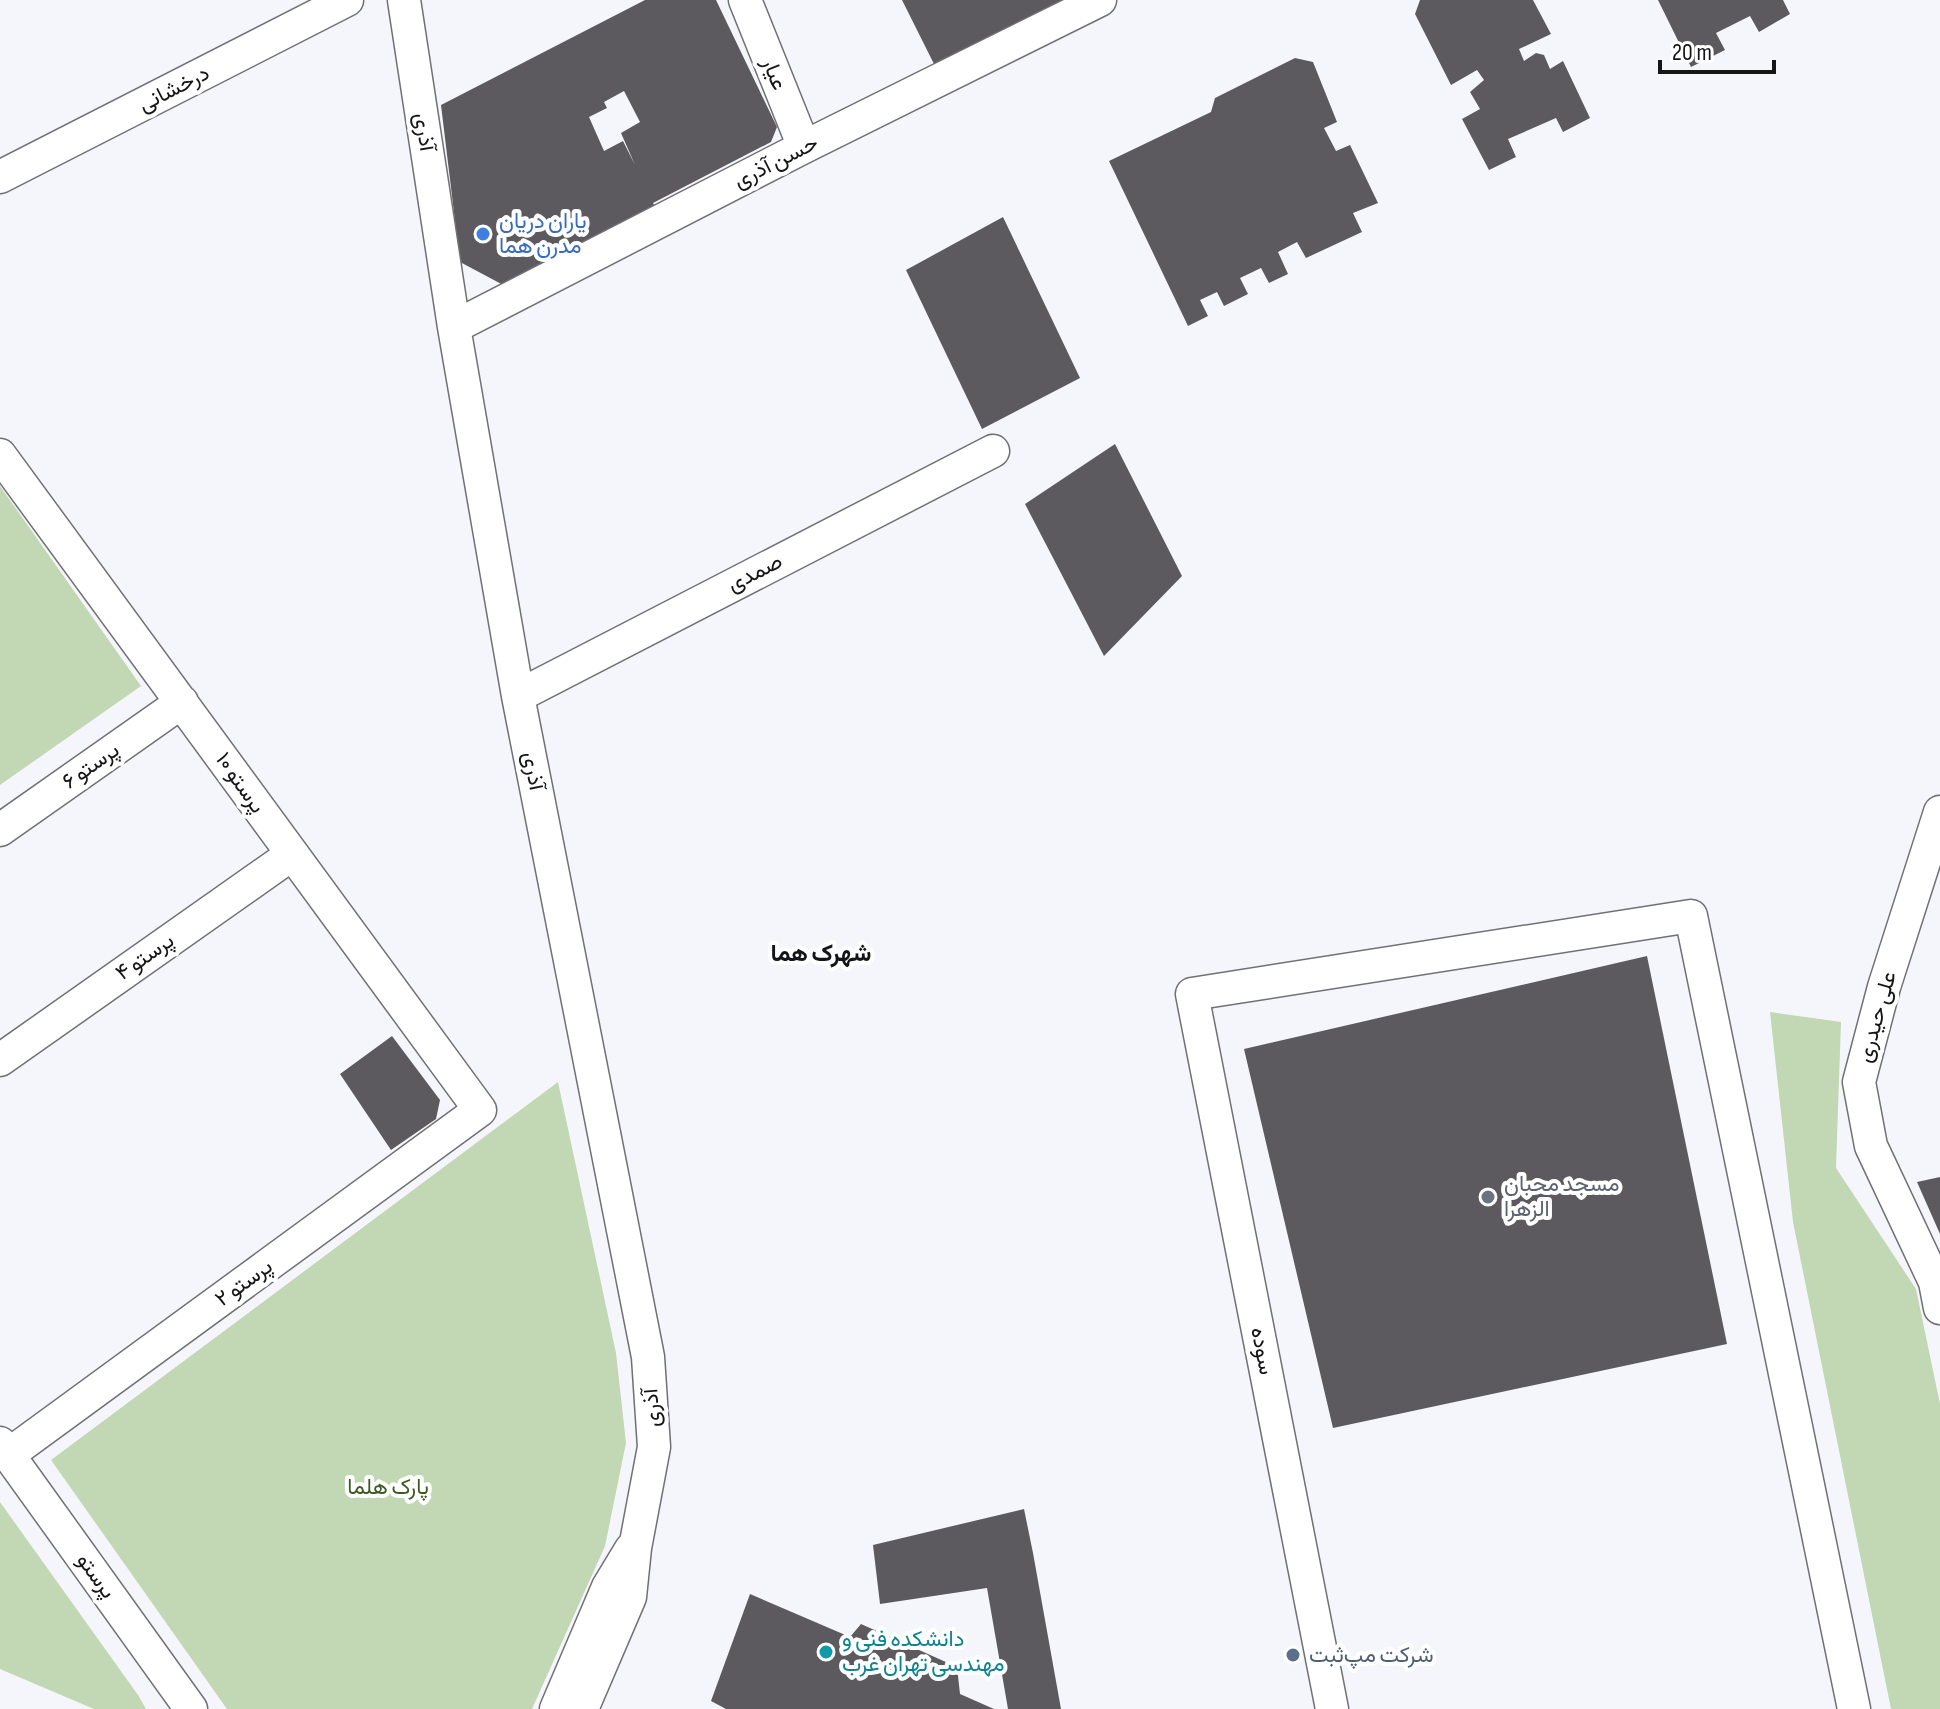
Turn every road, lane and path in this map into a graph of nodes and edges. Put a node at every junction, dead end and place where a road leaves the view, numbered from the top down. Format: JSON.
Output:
{"nodes":[{"id":1,"x":347,"y":0,"type":"edge"},
{"id":2,"x":404,"y":0,"type":"edge"},
{"id":3,"x":745,"y":0,"type":"edge"},
{"id":4,"x":1100,"y":0,"type":"edge"},
{"id":5,"x":804,"y":147,"type":"junction"},
{"id":6,"x":0,"y":177,"type":"edge"},
{"id":7,"x":454,"y":327,"type":"junction"},
{"id":8,"x":993,"y":451,"type":"dead end"},
{"id":9,"x":0,"y":455,"type":"edge"},
{"id":10,"x":518,"y":696,"type":"junction"},
{"id":11,"x":182,"y":702,"type":"junction"},
{"id":12,"x":1940,"y":812,"type":"edge"},
{"id":13,"x":0,"y":830,"type":"edge"},
{"id":14,"x":291,"y":855,"type":"junction"},
{"id":15,"x":0,"y":1060,"type":"edge"},
{"id":16,"x":480,"y":1110,"type":"joint"},
{"id":17,"x":1940,"y":1308,"type":"edge"},
{"id":18,"x":4,"y":1449,"type":"edge"},
{"id":19,"x":637,"y":1540,"type":"junction"},
{"id":20,"x":191,"y":1709,"type":"edge"},
{"id":21,"x":556,"y":1709,"type":"edge"},
{"id":22,"x":582,"y":1709,"type":"edge"},
{"id":23,"x":1332,"y":1709,"type":"edge"},
{"id":24,"x":1854,"y":1709,"type":"edge"}],
"edges":[{"from":1,"to":6,"type":"street","name":"درخشانی"},
{"from":2,"to":7,"type":"street","name":"آذری"},
{"from":3,"to":5,"type":"street","name":"عیار"},
{"from":4,"to":5,"type":"street","name":"حسن آذری"},
{"from":5,"to":7,"type":"street","name":"حسن آذری"},
{"from":7,"to":10,"type":"street","name":"آذری"},
{"from":8,"to":10,"type":"street","name":"صمدی"},
{"from":9,"to":11,"type":"street","name":"پرستو ۱۰"},
{"from":10,"to":19,"type":"street","name":"آذری"},
{"from":11,"to":13,"type":"street","name":"پرستو ۶"},
{"from":11,"to":14,"type":"street","name":"پرستو ۱۰"},
{"from":12,"to":17,"type":"street","name":"علی حیدری"},
{"from":14,"to":15,"type":"street","name":"پرستو ۴"},
{"from":14,"to":16,"type":"street","name":"پرستو ۱۰"},
{"from":16,"to":18,"type":"street","name":"پرستو ۲"},
{"from":18,"to":20,"type":"street","name":"پرستو"},
{"from":19,"to":21,"type":"street","name":"آذری"},
{"from":19,"to":22,"type":"street","name":"آذری"},
{"from":23,"to":24,"type":"street","name":"سوده"}]}
